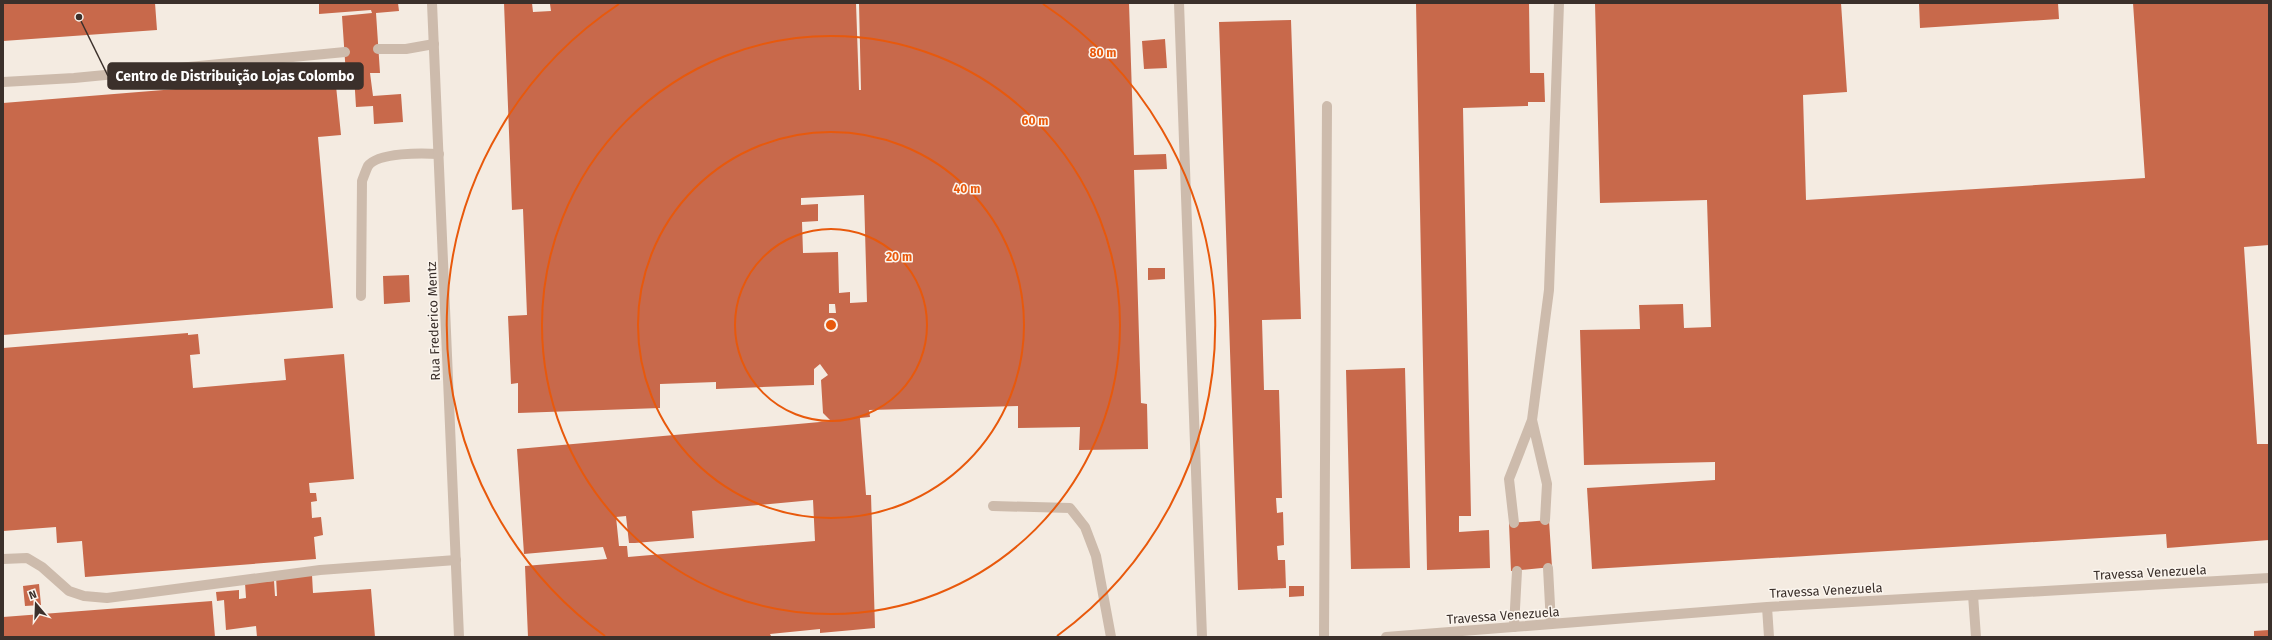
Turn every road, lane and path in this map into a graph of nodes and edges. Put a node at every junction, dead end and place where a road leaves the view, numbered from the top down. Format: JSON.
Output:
{"nodes":[{"id":1,"x":432,"y":3,"type":"edge"},
{"id":2,"x":1179,"y":3,"type":"edge"},
{"id":3,"x":1559,"y":3,"type":"edge"},
{"id":4,"x":434,"y":44,"type":"junction"},
{"id":5,"x":378,"y":49,"type":"dead end"},
{"id":6,"x":345,"y":52,"type":"dead end"},
{"id":7,"x":3,"y":82,"type":"edge"},
{"id":8,"x":1327,"y":106,"type":"dead end"},
{"id":9,"x":439,"y":154,"type":"junction"},
{"id":10,"x":362,"y":296,"type":"dead end"},
{"id":11,"x":1532,"y":420,"type":"junction"},
{"id":12,"x":993,"y":506,"type":"dead end"},
{"id":13,"x":1545,"y":520,"type":"dead end"},
{"id":14,"x":1514,"y":523,"type":"dead end"},
{"id":15,"x":3,"y":559,"type":"edge"},
{"id":16,"x":456,"y":560,"type":"junction"},
{"id":17,"x":1548,"y":568,"type":"dead end"},
{"id":18,"x":1516,"y":571,"type":"dead end"},
{"id":19,"x":2269,"y":578,"type":"edge"},
{"id":20,"x":1972,"y":595,"type":"junction"},
{"id":21,"x":1767,"y":607,"type":"junction"},
{"id":22,"x":1551,"y":624,"type":"junction"},
{"id":23,"x":1514,"y":627,"type":"junction"},
{"id":24,"x":459,"y":637,"type":"edge"},
{"id":25,"x":1111,"y":637,"type":"edge"},
{"id":26,"x":1202,"y":637,"type":"edge"},
{"id":27,"x":1324,"y":637,"type":"edge"},
{"id":28,"x":1386,"y":637,"type":"edge"},
{"id":29,"x":1769,"y":637,"type":"edge"},
{"id":30,"x":1976,"y":637,"type":"edge"}],
"edges":[{"from":1,"to":4,"type":"street","name":"Rua Frederico Mentz"},
{"from":2,"to":26,"type":"street"},
{"from":3,"to":11,"type":"street"},
{"from":4,"to":5,"type":"street"},
{"from":4,"to":9,"type":"street","name":"Rua Frederico Mentz"},
{"from":6,"to":7,"type":"street"},
{"from":8,"to":27,"type":"street"},
{"from":9,"to":10,"type":"street"},
{"from":9,"to":16,"type":"street","name":"Rua Frederico Mentz"},
{"from":11,"to":13,"type":"street"},
{"from":11,"to":14,"type":"street"},
{"from":12,"to":25,"type":"street"},
{"from":15,"to":16,"type":"street"},
{"from":16,"to":24,"type":"street","name":"Rua Frederico Mentz"},
{"from":17,"to":22,"type":"street"},
{"from":18,"to":23,"type":"street"},
{"from":19,"to":20,"type":"street","name":"Travessa Venezuela"},
{"from":20,"to":21,"type":"street","name":"Travessa Venezuela"},
{"from":20,"to":30,"type":"street"},
{"from":21,"to":22,"type":"street","name":"Travessa Venezuela"},
{"from":21,"to":29,"type":"street"},
{"from":22,"to":23,"type":"street","name":"Travessa Venezuela"},
{"from":23,"to":28,"type":"street","name":"Travessa Venezuela"}]}
